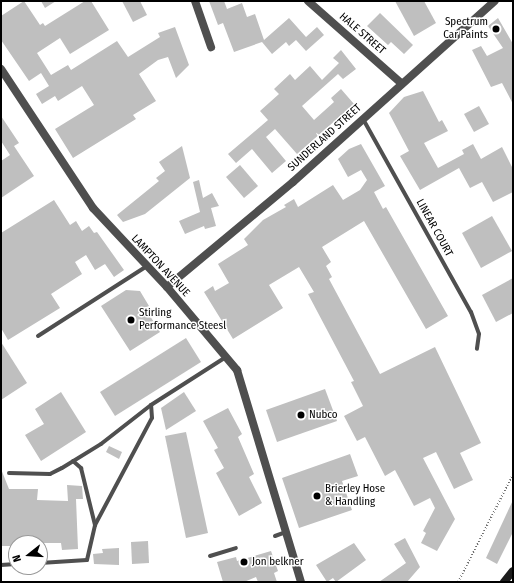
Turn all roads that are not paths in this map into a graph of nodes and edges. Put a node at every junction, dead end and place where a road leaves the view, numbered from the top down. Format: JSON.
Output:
{"nodes":[{"id":1,"x":195,"y":1,"type":"edge"},
{"id":2,"x":308,"y":1,"type":"edge"},
{"id":3,"x":495,"y":1,"type":"edge"},
{"id":4,"x":211,"y":47,"type":"dead end"},
{"id":5,"x":1,"y":70,"type":"edge"},
{"id":6,"x":401,"y":83,"type":"junction"},
{"id":7,"x":363,"y":119,"type":"junction"},
{"id":8,"x":147,"y":266,"type":"junction"},
{"id":9,"x":167,"y":288,"type":"junction"},
{"id":10,"x":38,"y":336,"type":"dead end"},
{"id":11,"x":477,"y":349,"type":"dead end"},
{"id":12,"x":226,"y":357,"type":"junction"},
{"id":13,"x":151,"y":405,"type":"junction"},
{"id":14,"x":73,"y":461,"type":"junction"},
{"id":15,"x":9,"y":473,"type":"dead end"},
{"id":16,"x":95,"y":525,"type":"junction"},
{"id":17,"x":287,"y":532,"type":"junction"},
{"id":18,"x":275,"y":536,"type":"dead end"},
{"id":19,"x":236,"y":548,"type":"dead end"},
{"id":20,"x":210,"y":556,"type":"dead end"},
{"id":21,"x":48,"y":562,"type":"edge"},
{"id":22,"x":513,"y":571,"type":"edge"},
{"id":23,"x":301,"y":582,"type":"edge"},
{"id":24,"x":504,"y":582,"type":"edge"}],
"edges":[{"from":1,"to":4,"type":"street"},
{"from":2,"to":6,"type":"street","name":"HALE STREET"},
{"from":3,"to":6,"type":"street","name":"SUNDERLAND STREET"},
{"from":5,"to":8,"type":"street","name":"LAMPTON AVENUE"},
{"from":6,"to":7,"type":"street","name":"SUNDERLAND STREET"},
{"from":7,"to":9,"type":"street","name":"SUNDERLAND STREET"},
{"from":7,"to":11,"type":"lane","name":"LINEAR COURT"},
{"from":8,"to":9,"type":"street","name":"LAMPTON AVENUE"},
{"from":8,"to":10,"type":"lane"},
{"from":9,"to":12,"type":"street","name":"LAMPTON AVENUE"},
{"from":12,"to":13,"type":"lane"},
{"from":12,"to":17,"type":"street","name":"LAMPTON AVENUE"},
{"from":13,"to":14,"type":"lane"},
{"from":13,"to":16,"type":"lane"},
{"from":14,"to":15,"type":"lane"},
{"from":14,"to":16,"type":"lane"},
{"from":16,"to":21,"type":"lane"},
{"from":17,"to":18,"type":"lane"},
{"from":17,"to":23,"type":"street","name":"LAMPTON AVENUE"},
{"from":19,"to":20,"type":"lane"},
{"from":22,"to":24,"type":"main road"}]}
